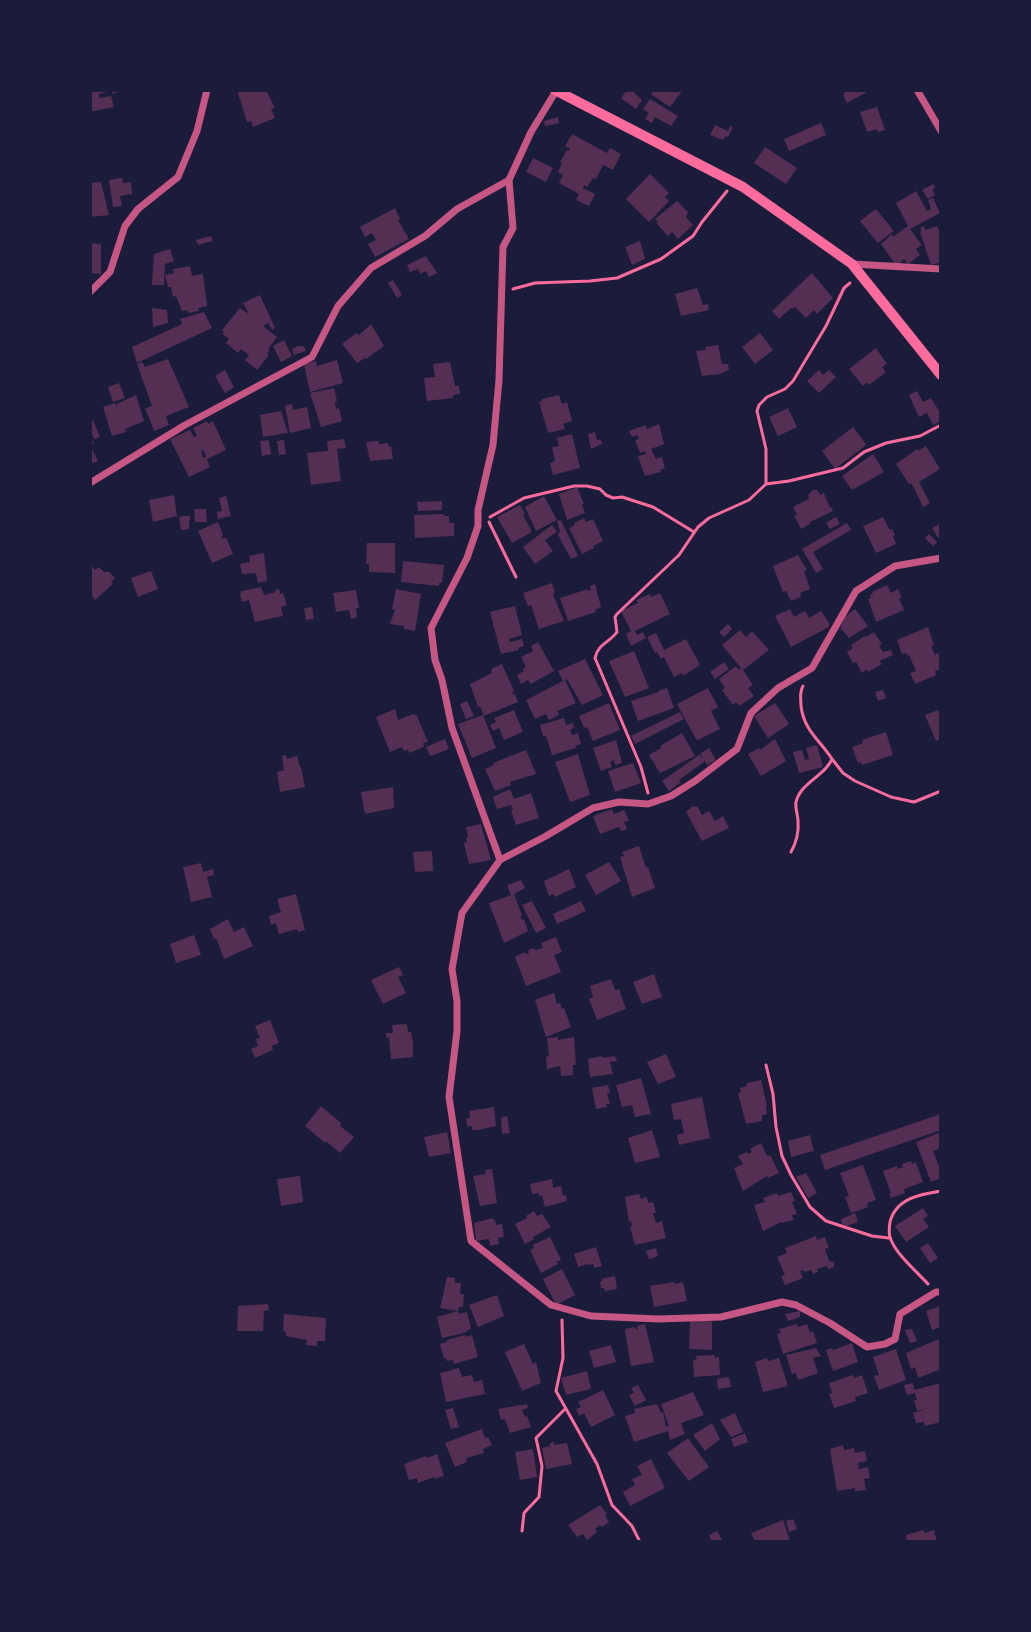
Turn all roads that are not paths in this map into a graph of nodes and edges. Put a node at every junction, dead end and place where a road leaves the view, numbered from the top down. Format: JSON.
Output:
{"nodes":[{"id":1,"x":207,"y":90,"type":"edge"},
{"id":2,"x":917,"y":90,"type":"edge"},
{"id":3,"x":556,"y":91,"type":"edge"},
{"id":4,"x":941,"y":131,"type":"edge"},
{"id":5,"x":509,"y":180,"type":"junction"},
{"id":6,"x":852,"y":264,"type":"junction"},
{"id":7,"x":941,"y":269,"type":"edge"},
{"id":8,"x":90,"y":292,"type":"edge"},
{"id":9,"x":941,"y":375,"type":"edge"},
{"id":10,"x":90,"y":483,"type":"edge"},
{"id":11,"x":941,"y":558,"type":"edge"},
{"id":12,"x":500,"y":860,"type":"junction"},
{"id":13,"x":938,"y":1292,"type":"edge"}],
"edges":[{"from":1,"to":8,"type":"street"},
{"from":2,"to":4,"type":"street"},
{"from":3,"to":5,"type":"street"},
{"from":3,"to":6,"type":"main road"},
{"from":5,"to":10,"type":"street"},
{"from":5,"to":12,"type":"street"},
{"from":6,"to":7,"type":"street"},
{"from":6,"to":9,"type":"main road"},
{"from":11,"to":12,"type":"street"},
{"from":12,"to":13,"type":"street"}]}
